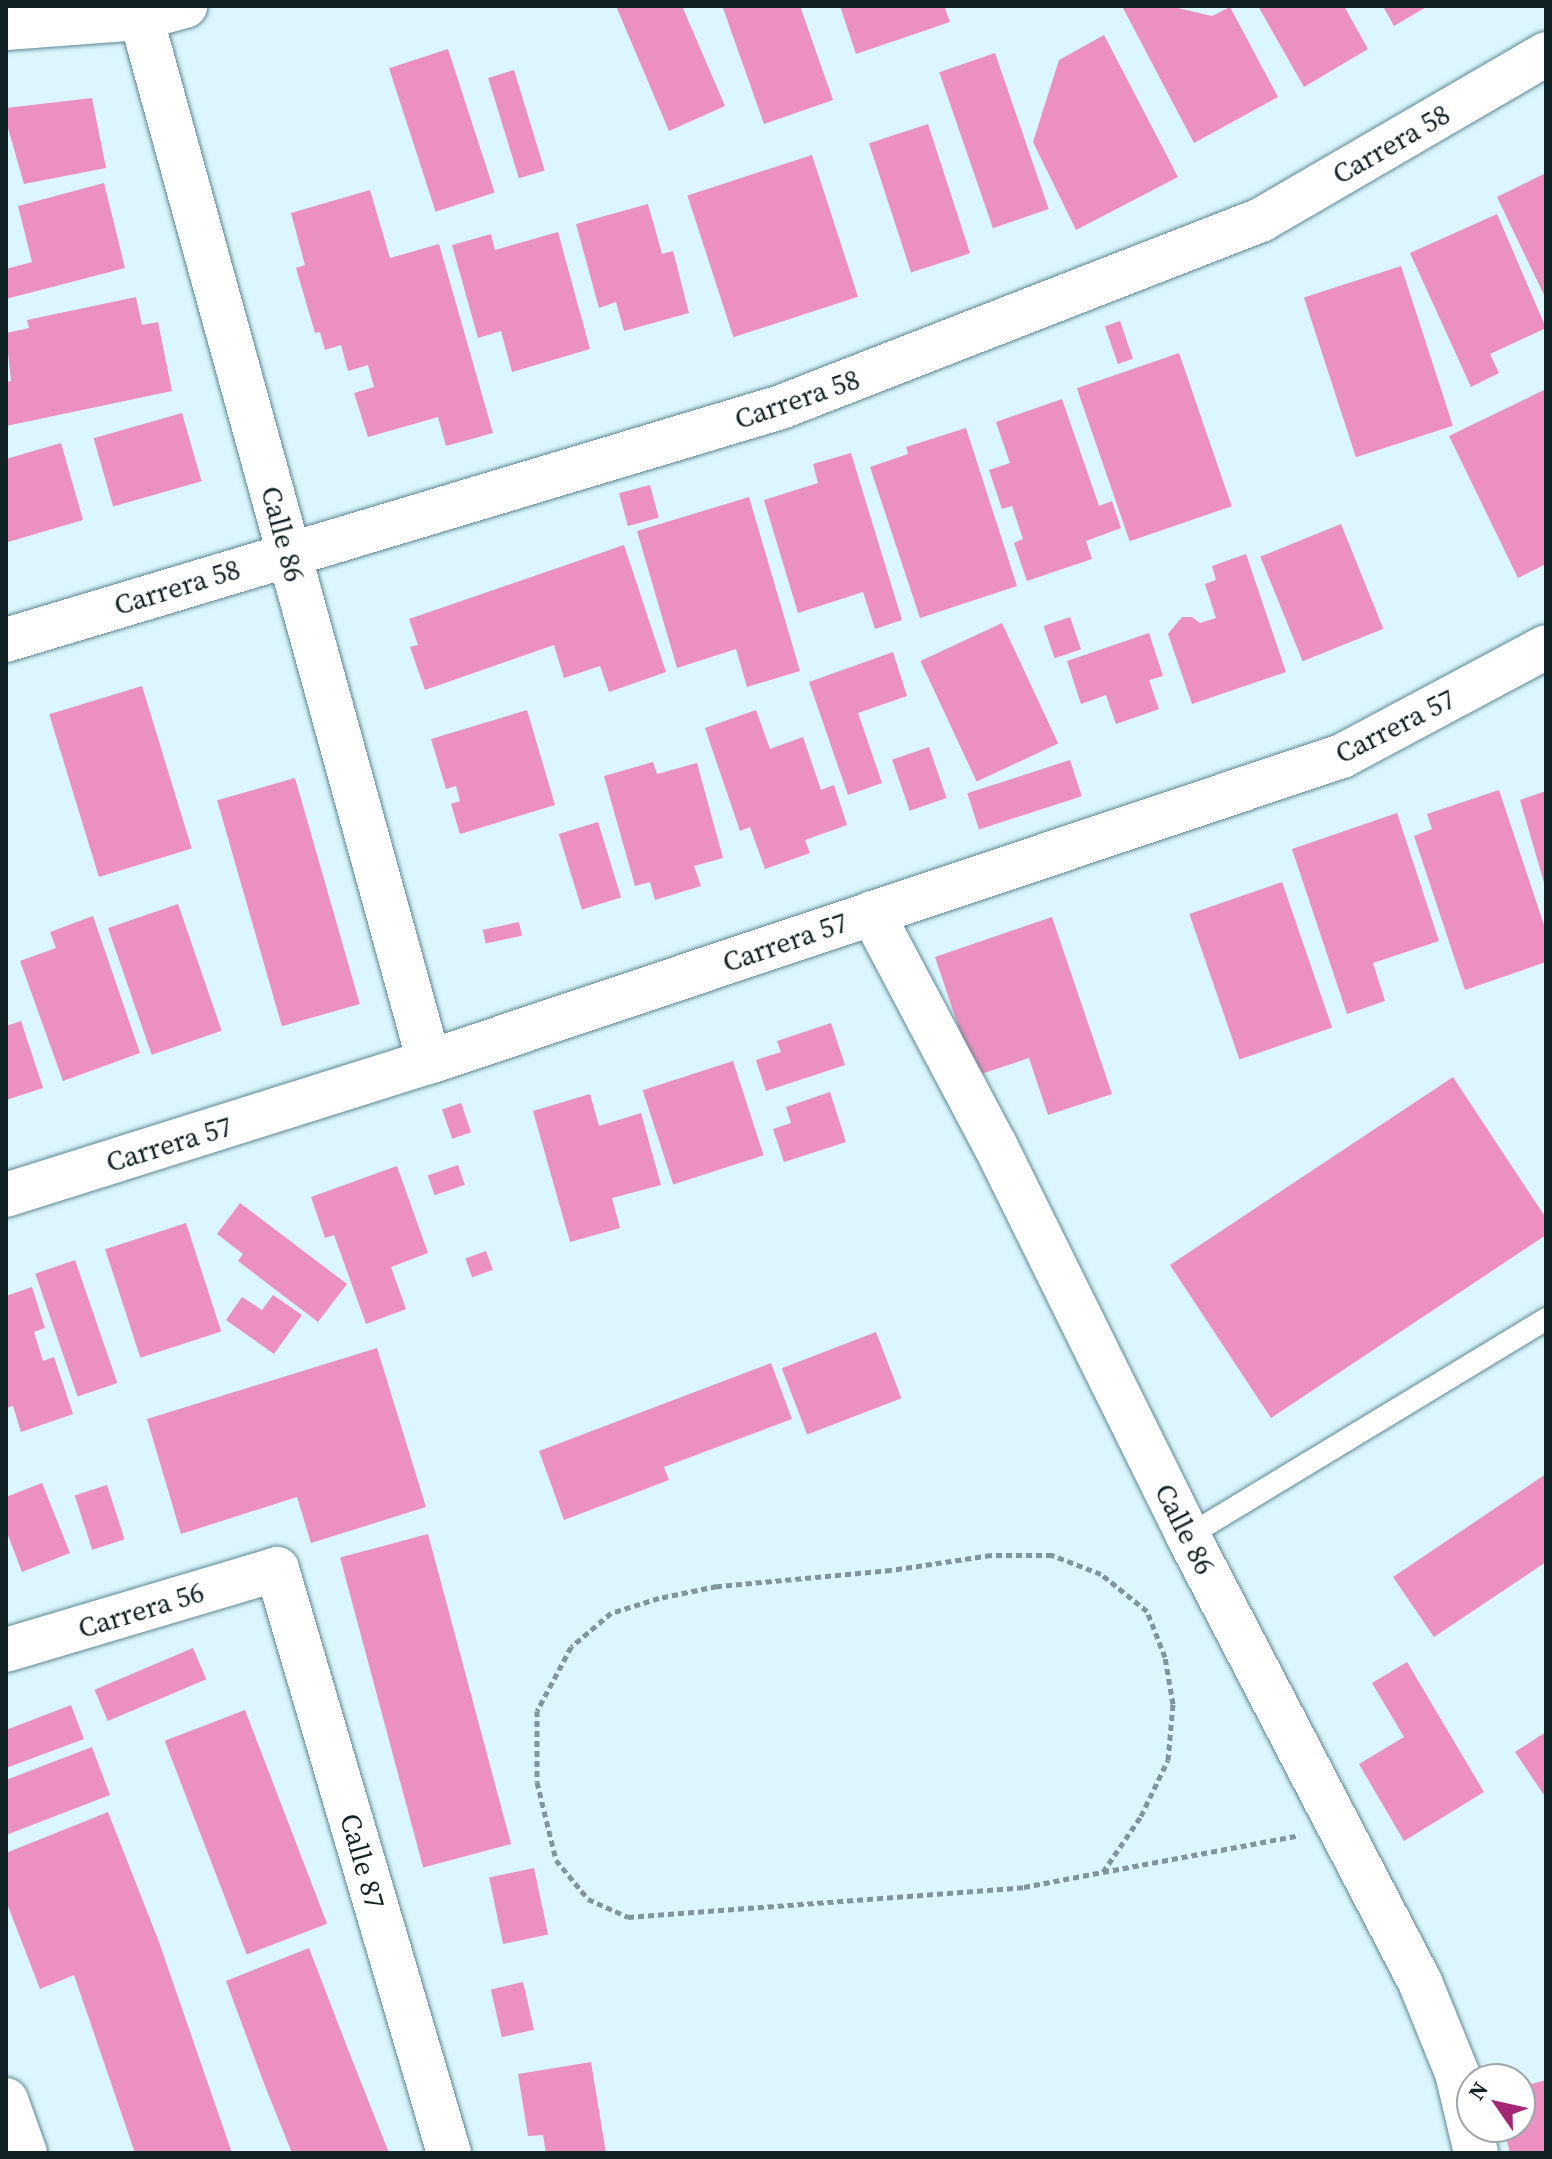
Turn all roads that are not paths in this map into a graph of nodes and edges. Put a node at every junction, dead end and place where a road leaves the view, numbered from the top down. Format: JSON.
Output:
{"nodes":[{"id":1,"x":185,"y":6,"type":"edge"},
{"id":2,"x":139,"y":12,"type":"edge"},
{"id":3,"x":6,"y":28,"type":"edge"},
{"id":4,"x":1546,"y":54,"type":"edge"},
{"id":5,"x":288,"y":554,"type":"junction"},
{"id":6,"x":6,"y":640,"type":"edge"},
{"id":7,"x":1546,"y":647,"type":"edge"},
{"id":8,"x":872,"y":913,"type":"junction"},
{"id":9,"x":429,"y":1062,"type":"junction"},
{"id":10,"x":6,"y":1195,"type":"edge"},
{"id":11,"x":1546,"y":1319,"type":"edge"},
{"id":12,"x":1188,"y":1536,"type":"junction"},
{"id":13,"x":277,"y":1569,"type":"joint"},
{"id":14,"x":6,"y":1650,"type":"edge"},
{"id":15,"x":6,"y":2100,"type":"edge"},
{"id":16,"x":25,"y":2153,"type":"edge"},
{"id":17,"x":449,"y":2153,"type":"edge"},
{"id":18,"x":1476,"y":2153,"type":"edge"}],
"edges":[{"from":1,"to":2,"type":"street"},
{"from":2,"to":3,"type":"street"},
{"from":2,"to":5,"type":"street","name":"Calle 86"},
{"from":4,"to":5,"type":"street","name":"Carrera 58"},
{"from":5,"to":6,"type":"street","name":"Carrera 58"},
{"from":5,"to":9,"type":"street","name":"Calle 86"},
{"from":7,"to":8,"type":"street","name":"Carrera 57"},
{"from":8,"to":9,"type":"street","name":"Carrera 57"},
{"from":8,"to":12,"type":"street","name":"Calle 86"},
{"from":9,"to":10,"type":"street","name":"Carrera 57"},
{"from":11,"to":12,"type":"lane"},
{"from":12,"to":18,"type":"street","name":"Calle 86"},
{"from":13,"to":14,"type":"street","name":"Carrera 56"},
{"from":13,"to":17,"type":"street","name":"Calle 87"},
{"from":15,"to":16,"type":"street"}]}
